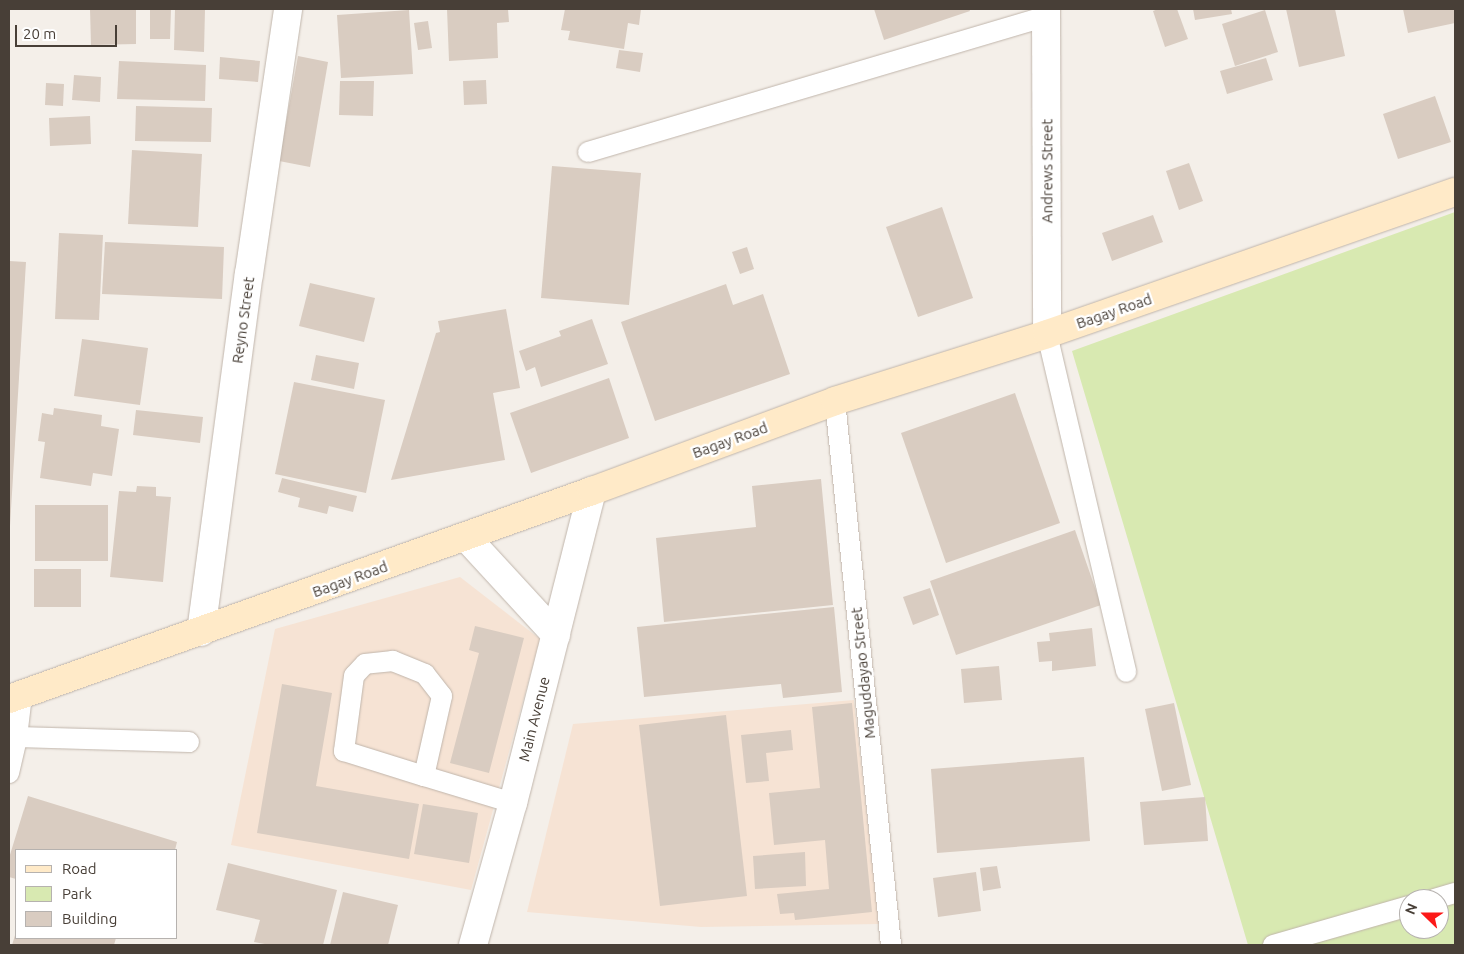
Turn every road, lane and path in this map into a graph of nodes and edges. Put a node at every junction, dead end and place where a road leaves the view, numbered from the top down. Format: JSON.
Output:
{"nodes":[{"id":1,"x":288,"y":9,"type":"edge"},
{"id":2,"x":1054,"y":11,"type":"edge"},
{"id":3,"x":588,"y":152,"type":"dead end"},
{"id":4,"x":1455,"y":192,"type":"edge"},
{"id":5,"x":1048,"y":334,"type":"junction"},
{"id":6,"x":835,"y":401,"type":"junction"},
{"id":7,"x":592,"y":491,"type":"junction"},
{"id":8,"x":466,"y":537,"type":"junction"},
{"id":9,"x":201,"y":632,"type":"junction"},
{"id":10,"x":556,"y":635,"type":"junction"},
{"id":11,"x":1126,"y":672,"type":"dead end"},
{"id":12,"x":15,"y":697,"type":"edge"},
{"id":13,"x":17,"y":737,"type":"junction"},
{"id":14,"x":189,"y":742,"type":"dead end"},
{"id":15,"x":9,"y":773,"type":"edge"},
{"id":16,"x":424,"y":776,"type":"junction"},
{"id":17,"x":512,"y":803,"type":"junction"},
{"id":18,"x":1399,"y":909,"type":"edge"},
{"id":19,"x":473,"y":945,"type":"edge"},
{"id":20,"x":891,"y":945,"type":"edge"},
{"id":21,"x":1273,"y":945,"type":"edge"}],
"edges":[{"from":1,"to":9,"type":"street","name":"Reyno Street"},
{"from":2,"to":3,"type":"lane"},
{"from":2,"to":5,"type":"street","name":"Andrews Street"},
{"from":4,"to":5,"type":"main road","name":"Bagay Road"},
{"from":5,"to":6,"type":"main road","name":"Bagay Road"},
{"from":5,"to":11,"type":"lane"},
{"from":6,"to":7,"type":"main road","name":"Bagay Road"},
{"from":6,"to":20,"type":"lane","name":"Maguddayao Street"},
{"from":7,"to":8,"type":"main road","name":"Bagay Road"},
{"from":7,"to":10,"type":"street","name":"Main Avenue"},
{"from":8,"to":9,"type":"main road","name":"Bagay Road"},
{"from":8,"to":10,"type":"street"},
{"from":9,"to":12,"type":"main road","name":"Bagay Road"},
{"from":10,"to":17,"type":"street","name":"Main Avenue"},
{"from":12,"to":13,"type":"lane"},
{"from":13,"to":14,"type":"lane"},
{"from":13,"to":15,"type":"lane"},
{"from":16,"to":16,"type":"lane"},
{"from":16,"to":17,"type":"lane"},
{"from":17,"to":19,"type":"street","name":"Main Avenue"},
{"from":18,"to":21,"type":"lane"}]}
